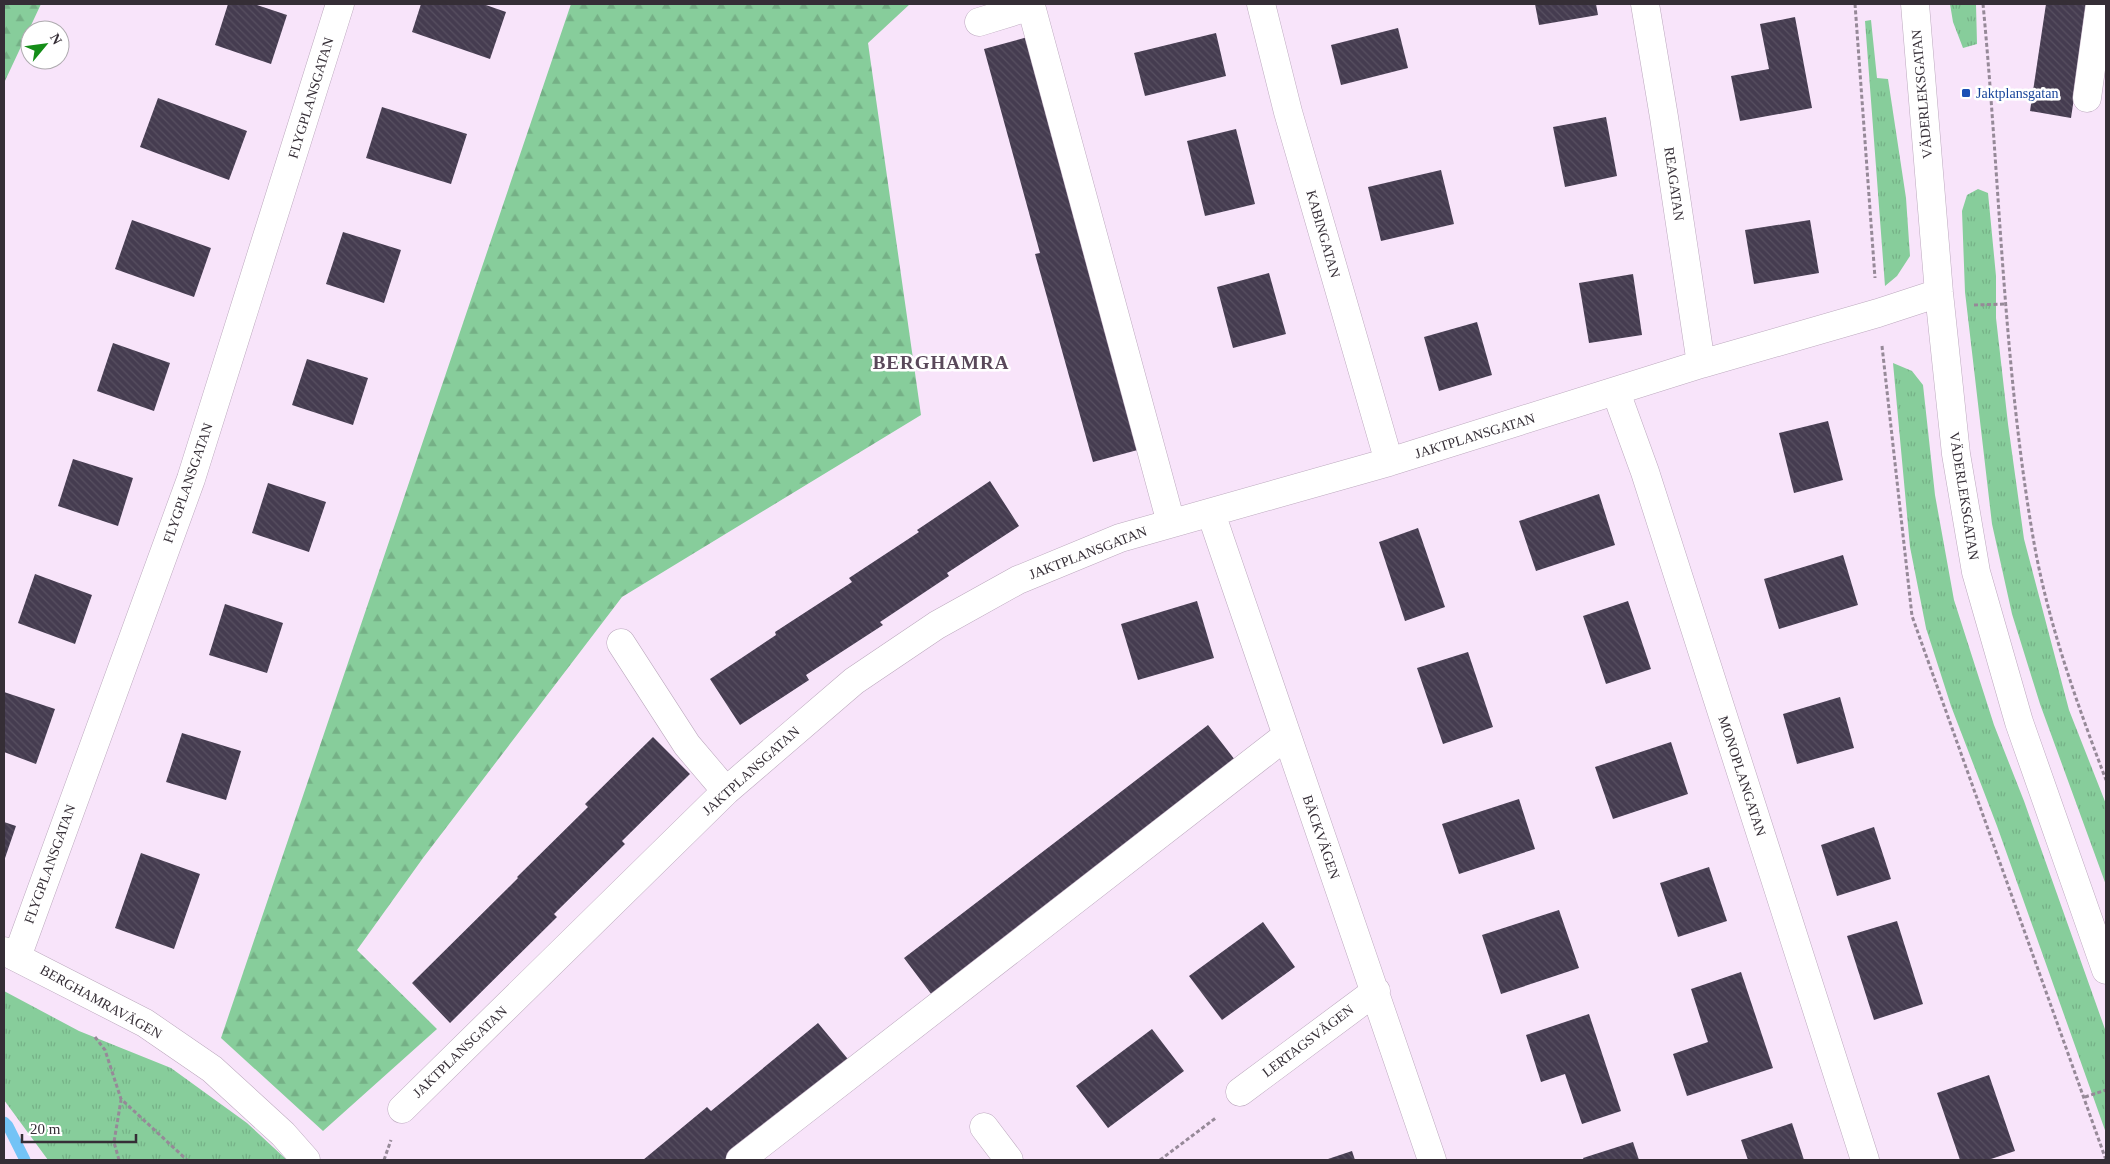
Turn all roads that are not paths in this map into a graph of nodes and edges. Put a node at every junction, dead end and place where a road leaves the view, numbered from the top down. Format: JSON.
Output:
{"nodes":[{"id":1,"x":340,"y":4,"type":"edge"},
{"id":2,"x":1261,"y":4,"type":"edge"},
{"id":3,"x":1645,"y":4,"type":"edge"},
{"id":4,"x":1915,"y":4,"type":"edge"},
{"id":5,"x":2100,"y":4,"type":"edge"},
{"id":6,"x":979,"y":22,"type":"dead end"},
{"id":7,"x":2087,"y":98,"type":"dead end"},
{"id":8,"x":1939,"y":293,"type":"junction"},
{"id":9,"x":1701,"y":364,"type":"junction"},
{"id":10,"x":1616,"y":392,"type":"junction"},
{"id":11,"x":1389,"y":462,"type":"junction"},
{"id":12,"x":1211,"y":513,"type":"junction"},
{"id":13,"x":1172,"y":523,"type":"junction"},
{"id":14,"x":621,"y":643,"type":"dead end"},
{"id":15,"x":1286,"y":736,"type":"junction"},
{"id":16,"x":726,"y":791,"type":"junction"},
{"id":17,"x":10,"y":954,"type":"edge"},
{"id":18,"x":2106,"y":970,"type":"edge"},
{"id":19,"x":1376,"y":991,"type":"junction"},
{"id":20,"x":1240,"y":1092,"type":"road end"},
{"id":21,"x":402,"y":1108,"type":"dead end"},
{"id":22,"x":984,"y":1127,"type":"dead end"},
{"id":23,"x":306,"y":1160,"type":"edge"},
{"id":24,"x":740,"y":1160,"type":"edge"},
{"id":25,"x":1009,"y":1160,"type":"edge"},
{"id":26,"x":1432,"y":1160,"type":"edge"},
{"id":27,"x":1865,"y":1160,"type":"edge"}],
"edges":[{"from":1,"to":17,"type":"street","name":"FLYGPLANSGATAN"},
{"from":2,"to":11,"type":"street","name":"KABINGATAN"},
{"from":3,"to":9,"type":"street","name":"REAGATAN"},
{"from":4,"to":8,"type":"street","name":"VÄDERLEKSGATAN"},
{"from":5,"to":7,"type":"street"},
{"from":6,"to":13,"type":"street"},
{"from":8,"to":9,"type":"street","name":"JAKTPLANSGATAN"},
{"from":8,"to":18,"type":"street","name":"VÄDERLEKSGATAN"},
{"from":9,"to":10,"type":"street","name":"JAKTPLANSGATAN"},
{"from":10,"to":11,"type":"street","name":"JAKTPLANSGATAN"},
{"from":10,"to":27,"type":"street","name":"MONOPLANGATAN"},
{"from":11,"to":12,"type":"street","name":"JAKTPLANSGATAN"},
{"from":12,"to":13,"type":"street","name":"JAKTPLANSGATAN"},
{"from":12,"to":15,"type":"street","name":"BÄCKVÄGEN"},
{"from":13,"to":16,"type":"street","name":"JAKTPLANSGATAN"},
{"from":14,"to":16,"type":"street"},
{"from":15,"to":19,"type":"street","name":"BÄCKVÄGEN"},
{"from":15,"to":24,"type":"street"},
{"from":16,"to":21,"type":"street","name":"JAKTPLANSGATAN"},
{"from":17,"to":23,"type":"street","name":"BERGHAMRAVÄGEN"},
{"from":19,"to":20,"type":"street","name":"LERTAGSVÄGEN"},
{"from":19,"to":26,"type":"street","name":"BÄCKVÄGEN"},
{"from":22,"to":25,"type":"street"}]}
